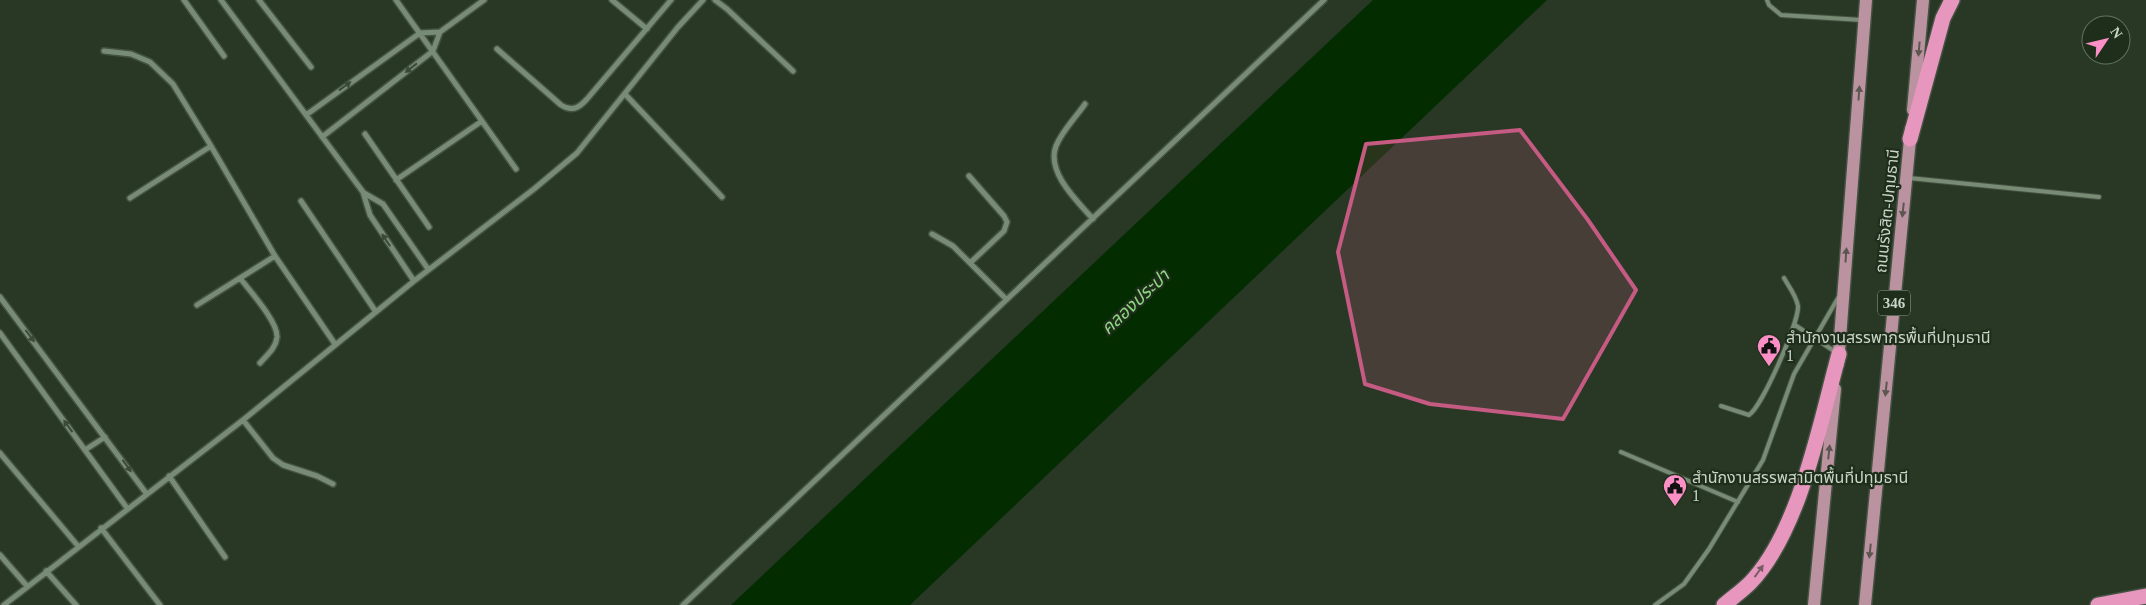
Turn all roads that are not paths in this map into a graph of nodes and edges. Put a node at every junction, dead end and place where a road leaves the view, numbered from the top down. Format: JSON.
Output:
{"nodes":[{"id":1,"x":184,"y":0,"type":"edge"},
{"id":2,"x":221,"y":0,"type":"edge"},
{"id":3,"x":259,"y":0,"type":"edge"},
{"id":4,"x":396,"y":0,"type":"edge"},
{"id":5,"x":484,"y":0,"type":"edge"},
{"id":6,"x":612,"y":0,"type":"edge"},
{"id":7,"x":671,"y":0,"type":"edge"},
{"id":8,"x":703,"y":0,"type":"edge"},
{"id":9,"x":715,"y":0,"type":"edge"},
{"id":10,"x":1324,"y":0,"type":"edge"},
{"id":11,"x":1767,"y":0,"type":"edge"},
{"id":12,"x":1866,"y":0,"type":"edge"},
{"id":13,"x":1923,"y":0,"type":"edge"},
{"id":14,"x":1952,"y":0,"type":"edge"},
{"id":15,"x":1864,"y":20,"type":"junction"},
{"id":16,"x":647,"y":29,"type":"junction"},
{"id":17,"x":440,"y":32,"type":"junction"},
{"id":18,"x":420,"y":33,"type":"junction"},
{"id":19,"x":497,"y":48,"type":"dead end"},
{"id":20,"x":104,"y":51,"type":"dead end"},
{"id":21,"x":433,"y":51,"type":"junction"},
{"id":22,"x":224,"y":56,"type":"dead end"},
{"id":23,"x":311,"y":67,"type":"dead end"},
{"id":24,"x":793,"y":71,"type":"dead end"},
{"id":25,"x":625,"y":94,"type":"junction"},
{"id":26,"x":1085,"y":104,"type":"dead end"},
{"id":27,"x":306,"y":115,"type":"junction"},
{"id":28,"x":482,"y":122,"type":"junction"},
{"id":29,"x":365,"y":134,"type":"dead end"},
{"id":30,"x":322,"y":137,"type":"junction"},
{"id":31,"x":1910,"y":139,"type":"junction"},
{"id":32,"x":211,"y":146,"type":"junction"},
{"id":33,"x":516,"y":169,"type":"dead end"},
{"id":34,"x":969,"y":176,"type":"dead end"},
{"id":35,"x":1906,"y":178,"type":"junction"},
{"id":36,"x":396,"y":180,"type":"junction"},
{"id":37,"x":363,"y":192,"type":"junction"},
{"id":38,"x":722,"y":197,"type":"dead end"},
{"id":39,"x":2099,"y":197,"type":"dead end"},
{"id":40,"x":130,"y":198,"type":"dead end"},
{"id":41,"x":301,"y":201,"type":"dead end"},
{"id":42,"x":1093,"y":218,"type":"junction"},
{"id":43,"x":429,"y":227,"type":"dead end"},
{"id":44,"x":932,"y":234,"type":"dead end"},
{"id":45,"x":274,"y":256,"type":"junction"},
{"id":46,"x":970,"y":263,"type":"junction"},
{"id":47,"x":428,"y":269,"type":"junction"},
{"id":48,"x":240,"y":278,"type":"junction"},
{"id":49,"x":1784,"y":278,"type":"dead end"},
{"id":50,"x":414,"y":281,"type":"junction"},
{"id":51,"x":1844,"y":289,"type":"junction"},
{"id":52,"x":0,"y":297,"type":"edge"},
{"id":53,"x":1006,"y":299,"type":"junction"},
{"id":54,"x":198,"y":305,"type":"dead end"},
{"id":55,"x":376,"y":312,"type":"junction"},
{"id":56,"x":1795,"y":325,"type":"junction"},
{"id":57,"x":0,"y":333,"type":"edge"},
{"id":58,"x":1815,"y":337,"type":"junction"},
{"id":59,"x":335,"y":344,"type":"junction"},
{"id":60,"x":1839,"y":354,"type":"junction"},
{"id":61,"x":260,"y":363,"type":"dead end"},
{"id":62,"x":1720,"y":406,"type":"dead end"},
{"id":63,"x":243,"y":420,"type":"junction"},
{"id":64,"x":105,"y":437,"type":"junction"},
{"id":65,"x":85,"y":450,"type":"junction"},
{"id":66,"x":0,"y":452,"type":"edge"},
{"id":67,"x":1621,"y":452,"type":"dead end"},
{"id":68,"x":168,"y":476,"type":"junction"},
{"id":69,"x":333,"y":484,"type":"dead end"},
{"id":70,"x":146,"y":493,"type":"junction"},
{"id":71,"x":1738,"y":502,"type":"junction"},
{"id":72,"x":127,"y":508,"type":"junction"},
{"id":73,"x":101,"y":528,"type":"junction"},
{"id":74,"x":78,"y":546,"type":"junction"},
{"id":75,"x":0,"y":555,"type":"edge"},
{"id":76,"x":225,"y":557,"type":"dead end"},
{"id":77,"x":46,"y":571,"type":"junction"},
{"id":78,"x":27,"y":586,"type":"junction"},
{"id":79,"x":2146,"y":596,"type":"edge"},
{"id":80,"x":4,"y":605,"type":"edge"},
{"id":81,"x":76,"y":605,"type":"edge"},
{"id":82,"x":160,"y":605,"type":"edge"},
{"id":83,"x":683,"y":605,"type":"edge"},
{"id":84,"x":1654,"y":605,"type":"edge"},
{"id":85,"x":1724,"y":605,"type":"edge"},
{"id":86,"x":1814,"y":605,"type":"edge"},
{"id":87,"x":1865,"y":605,"type":"edge"},
{"id":88,"x":2098,"y":605,"type":"edge"}],
"edges":[{"from":1,"to":22,"type":"street"},
{"from":2,"to":27,"type":"street"},
{"from":3,"to":23,"type":"street"},
{"from":4,"to":18,"type":"street"},
{"from":5,"to":17,"type":"street"},
{"from":6,"to":16,"type":"street"},
{"from":7,"to":16,"type":"street"},
{"from":8,"to":25,"type":"street"},
{"from":9,"to":24,"type":"street"},
{"from":10,"to":42,"type":"street"},
{"from":11,"to":15,"type":"lane"},
{"from":12,"to":15,"type":"main road"},
{"from":13,"to":31,"type":"main road","name":"ถนนรังสิต-ปทุมธานี","number":"346","one_way":true},
{"from":14,"to":31,"type":"highway"},
{"from":51,"to":15,"type":"main road","one_way":true},
{"from":16,"to":19,"type":"street"},
{"from":17,"to":18,"type":"street"},
{"from":17,"to":21,"type":"street"},
{"from":18,"to":21,"type":"street"},
{"from":27,"to":18,"type":"street","one_way":true},
{"from":20,"to":32,"type":"street"},
{"from":21,"to":28,"type":"street"},
{"from":21,"to":30,"type":"street","one_way":true},
{"from":25,"to":38,"type":"street"},
{"from":25,"to":47,"type":"street"},
{"from":26,"to":42,"type":"street"},
{"from":27,"to":30,"type":"street"},
{"from":28,"to":33,"type":"street"},
{"from":28,"to":36,"type":"street"},
{"from":29,"to":36,"type":"street"},
{"from":30,"to":37,"type":"street"},
{"from":31,"to":35,"type":"main road","name":"ถนนรังสิต-ปทุมธานี","number":"346"},
{"from":32,"to":40,"type":"street"},
{"from":32,"to":45,"type":"street"},
{"from":34,"to":46,"type":"street"},
{"from":35,"to":39,"type":"lane"},
{"from":35,"to":87,"type":"main road","name":"ถนนรังสิต-ปทุมธานี","number":"346","one_way":true},
{"from":36,"to":43,"type":"street"},
{"from":37,"to":47,"type":"street"},
{"from":50,"to":37,"type":"street","one_way":true},
{"from":41,"to":55,"type":"street"},
{"from":42,"to":53,"type":"street"},
{"from":44,"to":46,"type":"street"},
{"from":45,"to":48,"type":"street"},
{"from":45,"to":59,"type":"street"},
{"from":46,"to":53,"type":"street"},
{"from":47,"to":50,"type":"street"},
{"from":48,"to":54,"type":"street"},
{"from":48,"to":61,"type":"street"},
{"from":49,"to":56,"type":"lane"},
{"from":50,"to":55,"type":"street"},
{"from":51,"to":58,"type":"lane"},
{"from":51,"to":60,"type":"main road"},
{"from":52,"to":64,"type":"street","one_way":true},
{"from":53,"to":83,"type":"street"},
{"from":55,"to":59,"type":"street"},
{"from":56,"to":58,"type":"lane"},
{"from":56,"to":62,"type":"lane"},
{"from":65,"to":57,"type":"street","one_way":true},
{"from":58,"to":60,"type":"lane"},
{"from":58,"to":71,"type":"lane"},
{"from":59,"to":63,"type":"street"},
{"from":85,"to":60,"type":"highway","one_way":true},
{"from":86,"to":60,"type":"main road","one_way":true},
{"from":63,"to":68,"type":"street"},
{"from":63,"to":69,"type":"street"},
{"from":64,"to":65,"type":"street"},
{"from":64,"to":70,"type":"street","one_way":true},
{"from":65,"to":72,"type":"street"},
{"from":66,"to":74,"type":"street"},
{"from":67,"to":71,"type":"lane"},
{"from":68,"to":70,"type":"street"},
{"from":68,"to":76,"type":"street"},
{"from":70,"to":72,"type":"street"},
{"from":71,"to":84,"type":"lane"},
{"from":72,"to":73,"type":"street"},
{"from":73,"to":74,"type":"street"},
{"from":73,"to":82,"type":"street"},
{"from":74,"to":77,"type":"street"},
{"from":75,"to":78,"type":"street"},
{"from":77,"to":78,"type":"street"},
{"from":77,"to":81,"type":"street"},
{"from":78,"to":80,"type":"street"},
{"from":79,"to":88,"type":"highway"}]}
